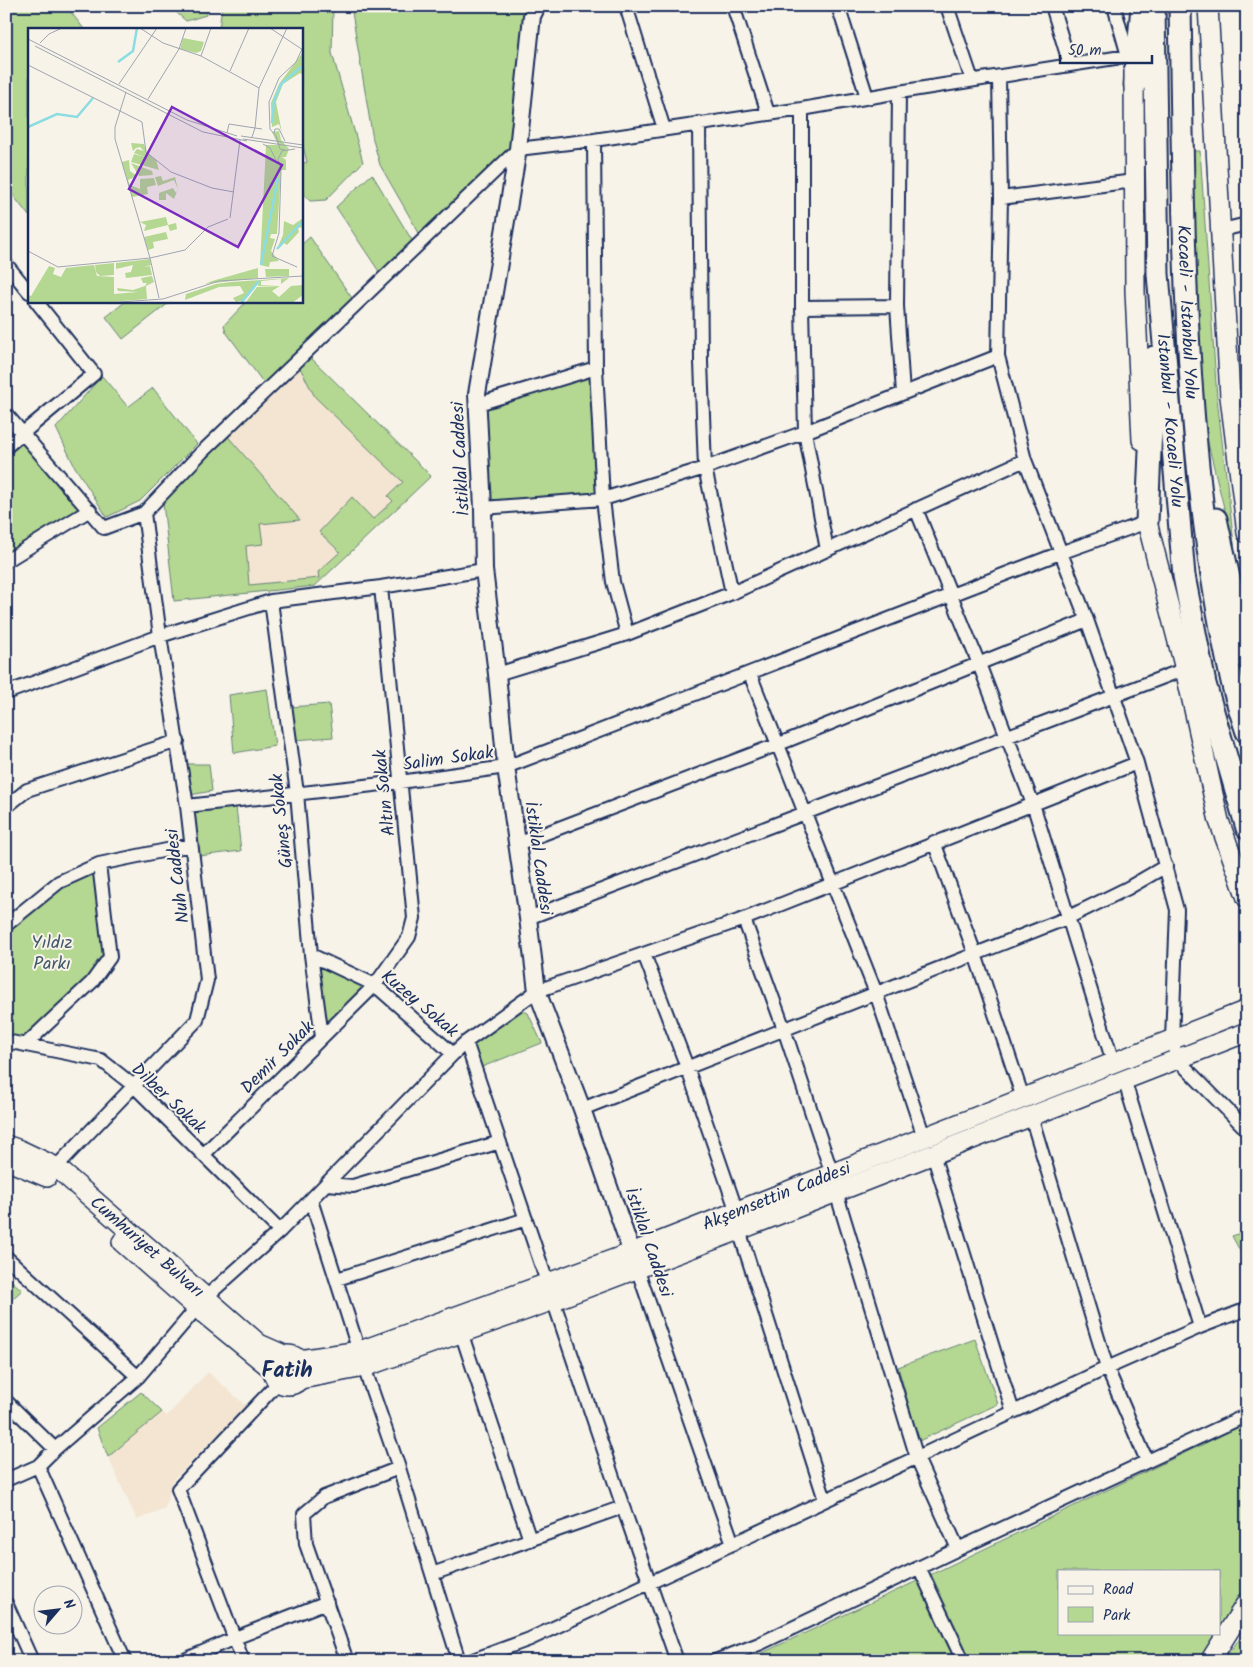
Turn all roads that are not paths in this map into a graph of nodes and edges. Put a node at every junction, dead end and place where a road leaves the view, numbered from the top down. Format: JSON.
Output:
{"nodes":[{"id":1,"x":537,"y":6,"type":"edge"},
{"id":2,"x":626,"y":6,"type":"edge"},
{"id":3,"x":733,"y":6,"type":"edge"},
{"id":4,"x":838,"y":6,"type":"edge"},
{"id":5,"x":948,"y":6,"type":"edge"},
{"id":6,"x":1052,"y":6,"type":"edge"},
{"id":7,"x":1114,"y":6,"type":"edge"},
{"id":8,"x":1132,"y":6,"type":"edge"},
{"id":9,"x":1142,"y":6,"type":"edge"},
{"id":10,"x":1154,"y":6,"type":"edge"},
{"id":11,"x":1180,"y":6,"type":"edge"},
{"id":12,"x":1208,"y":6,"type":"edge"},
{"id":13,"x":1131,"y":56,"type":"junction"},
{"id":14,"x":1070,"y":65,"type":"junction"},
{"id":15,"x":999,"y":77,"type":"junction"},
{"id":16,"x":972,"y":80,"type":"junction"},
{"id":17,"x":1135,"y":85,"type":"junction"},
{"id":18,"x":899,"y":92,"type":"junction"},
{"id":19,"x":867,"y":97,"type":"junction"},
{"id":20,"x":802,"y":109,"type":"junction"},
{"id":21,"x":768,"y":113,"type":"junction"},
{"id":22,"x":699,"y":123,"type":"junction"},
{"id":23,"x":664,"y":129,"type":"junction"},
{"id":24,"x":594,"y":140,"type":"junction"},
{"id":25,"x":518,"y":149,"type":"junction"},
{"id":26,"x":1134,"y":181,"type":"junction"},
{"id":27,"x":1001,"y":198,"type":"junction"},
{"id":28,"x":1247,"y":224,"type":"edge"},
{"id":29,"x":1222,"y":230,"type":"junction"},
{"id":30,"x":6,"y":264,"type":"edge"},
{"id":31,"x":1158,"y":274,"type":"junction"},
{"id":32,"x":28,"y":291,"type":"edge"},
{"id":33,"x":37,"y":302,"type":"edge"},
{"id":34,"x":897,"y":306,"type":"junction"},
{"id":35,"x":802,"y":307,"type":"junction"},
{"id":36,"x":998,"y":356,"type":"junction"},
{"id":37,"x":596,"y":368,"type":"junction"},
{"id":38,"x":902,"y":393,"type":"junction"},
{"id":39,"x":1239,"y":396,"type":"edge"},
{"id":40,"x":478,"y":404,"type":"junction"},
{"id":41,"x":1193,"y":411,"type":"junction"},
{"id":42,"x":6,"y":414,"type":"edge"},
{"id":43,"x":805,"y":432,"type":"junction"},
{"id":44,"x":24,"y":433,"type":"junction"},
{"id":45,"x":6,"y":447,"type":"edge"},
{"id":46,"x":1025,"y":460,"type":"junction"},
{"id":47,"x":705,"y":468,"type":"junction"},
{"id":48,"x":603,"y":499,"type":"junction"},
{"id":49,"x":483,"y":508,"type":"junction"},
{"id":50,"x":916,"y":509,"type":"junction"},
{"id":51,"x":90,"y":510,"type":"junction"},
{"id":52,"x":144,"y":513,"type":"junction"},
{"id":53,"x":1147,"y":522,"type":"junction"},
{"id":54,"x":1247,"y":533,"type":"edge"},
{"id":55,"x":827,"y":550,"type":"junction"},
{"id":56,"x":1060,"y":553,"type":"junction"},
{"id":57,"x":6,"y":561,"type":"edge"},
{"id":58,"x":484,"y":570,"type":"junction"},
{"id":59,"x":380,"y":587,"type":"junction"},
{"id":60,"x":732,"y":593,"type":"junction"},
{"id":61,"x":950,"y":596,"type":"junction"},
{"id":62,"x":271,"y":601,"type":"junction"},
{"id":63,"x":1087,"y":620,"type":"junction"},
{"id":64,"x":627,"y":634,"type":"junction"},
{"id":65,"x":160,"y":636,"type":"junction"},
{"id":66,"x":1247,"y":659,"type":"edge"},
{"id":67,"x":979,"y":664,"type":"junction"},
{"id":68,"x":1185,"y":669,"type":"junction"},
{"id":69,"x":498,"y":674,"type":"junction"},
{"id":70,"x":750,"y":674,"type":"junction"},
{"id":71,"x":6,"y":693,"type":"edge"},
{"id":72,"x":1113,"y":697,"type":"junction"},
{"id":73,"x":1247,"y":732,"type":"edge"},
{"id":74,"x":1007,"y":737,"type":"junction"},
{"id":75,"x":178,"y":741,"type":"junction"},
{"id":76,"x":779,"y":744,"type":"junction"},
{"id":77,"x":1137,"y":763,"type":"junction"},
{"id":78,"x":506,"y":767,"type":"junction"},
{"id":79,"x":400,"y":782,"type":"junction"},
{"id":80,"x":297,"y":793,"type":"junction"},
{"id":81,"x":1033,"y":804,"type":"junction"},
{"id":82,"x":187,"y":806,"type":"junction"},
{"id":83,"x":6,"y":807,"type":"edge"},
{"id":84,"x":806,"y":814,"type":"junction"},
{"id":85,"x":1247,"y":828,"type":"edge"},
{"id":86,"x":934,"y":842,"type":"junction"},
{"id":87,"x":517,"y":844,"type":"junction"},
{"id":88,"x":191,"y":845,"type":"junction"},
{"id":89,"x":99,"y":864,"type":"junction"},
{"id":90,"x":1166,"y":866,"type":"junction"},
{"id":91,"x":833,"y":883,"type":"junction"},
{"id":92,"x":1247,"y":898,"type":"edge"},
{"id":93,"x":528,"y":918,"type":"junction"},
{"id":94,"x":744,"y":918,"type":"junction"},
{"id":95,"x":1067,"y":918,"type":"junction"},
{"id":96,"x":6,"y":925,"type":"edge"},
{"id":97,"x":644,"y":954,"type":"junction"},
{"id":98,"x":975,"y":954,"type":"junction"},
{"id":99,"x":311,"y":955,"type":"junction"},
{"id":100,"x":375,"y":985,"type":"junction"},
{"id":101,"x":537,"y":991,"type":"junction"},
{"id":102,"x":876,"y":993,"type":"junction"},
{"id":103,"x":1247,"y":1010,"type":"edge"},
{"id":104,"x":784,"y":1029,"type":"junction"},
{"id":105,"x":1247,"y":1032,"type":"edge"},
{"id":106,"x":322,"y":1037,"type":"junction"},
{"id":107,"x":1172,"y":1039,"type":"junction"},
{"id":108,"x":6,"y":1041,"type":"edge"},
{"id":109,"x":466,"y":1042,"type":"junction"},
{"id":110,"x":25,"y":1044,"type":"junction"},
{"id":111,"x":453,"y":1054,"type":"junction"},
{"id":112,"x":1177,"y":1059,"type":"junction"},
{"id":113,"x":1113,"y":1062,"type":"junction"},
{"id":114,"x":687,"y":1067,"type":"junction"},
{"id":115,"x":1124,"y":1080,"type":"junction"},
{"id":116,"x":134,"y":1086,"type":"junction"},
{"id":117,"x":1023,"y":1098,"type":"junction"},
{"id":118,"x":582,"y":1109,"type":"junction"},
{"id":119,"x":1031,"y":1116,"type":"junction"},
{"id":120,"x":1247,"y":1130,"type":"edge"},
{"id":121,"x":924,"y":1137,"type":"junction"},
{"id":122,"x":500,"y":1142,"type":"junction"},
{"id":123,"x":6,"y":1145,"type":"edge"},
{"id":124,"x":933,"y":1154,"type":"junction"},
{"id":125,"x":204,"y":1155,"type":"junction"},
{"id":126,"x":6,"y":1160,"type":"edge"},
{"id":127,"x":54,"y":1173,"type":"junction"},
{"id":128,"x":832,"y":1174,"type":"junction"},
{"id":129,"x":326,"y":1184,"type":"junction"},
{"id":130,"x":836,"y":1192,"type":"junction"},
{"id":131,"x":311,"y":1200,"type":"junction"},
{"id":132,"x":736,"y":1212,"type":"junction"},
{"id":133,"x":526,"y":1219,"type":"junction"},
{"id":134,"x":739,"y":1230,"type":"junction"},
{"id":135,"x":280,"y":1231,"type":"junction"},
{"id":136,"x":6,"y":1257,"type":"edge"},
{"id":137,"x":634,"y":1261,"type":"junction"},
{"id":138,"x":337,"y":1279,"type":"junction"},
{"id":139,"x":551,"y":1291,"type":"junction"},
{"id":140,"x":201,"y":1303,"type":"junction"},
{"id":141,"x":1247,"y":1309,"type":"edge"},
{"id":142,"x":1200,"y":1327,"type":"junction"},
{"id":143,"x":461,"y":1332,"type":"junction"},
{"id":144,"x":362,"y":1359,"type":"junction"},
{"id":145,"x":284,"y":1367,"type":"junction"},
{"id":146,"x":1107,"y":1368,"type":"junction"},
{"id":147,"x":138,"y":1377,"type":"junction"},
{"id":148,"x":6,"y":1401,"type":"edge"},
{"id":149,"x":1013,"y":1412,"type":"junction"},
{"id":150,"x":1247,"y":1416,"type":"edge"},
{"id":151,"x":55,"y":1449,"type":"junction"},
{"id":152,"x":917,"y":1458,"type":"junction"},
{"id":153,"x":1146,"y":1461,"type":"junction"},
{"id":154,"x":38,"y":1466,"type":"junction"},
{"id":155,"x":400,"y":1468,"type":"junction"},
{"id":156,"x":6,"y":1480,"type":"edge"},
{"id":157,"x":825,"y":1500,"type":"junction"},
{"id":158,"x":623,"y":1507,"type":"junction"},
{"id":159,"x":530,"y":1540,"type":"junction"},
{"id":160,"x":733,"y":1544,"type":"junction"},
{"id":161,"x":958,"y":1549,"type":"junction"},
{"id":162,"x":919,"y":1567,"type":"junction"},
{"id":163,"x":432,"y":1574,"type":"junction"},
{"id":164,"x":651,"y":1583,"type":"junction"},
{"id":165,"x":327,"y":1602,"type":"junction"},
{"id":166,"x":1247,"y":1602,"type":"edge"},
{"id":167,"x":8,"y":1612,"type":"edge"},
{"id":168,"x":1247,"y":1624,"type":"edge"},
{"id":169,"x":235,"y":1638,"type":"junction"},
{"id":170,"x":959,"y":1652,"type":"dead end"},
{"id":171,"x":32,"y":1661,"type":"edge"},
{"id":172,"x":125,"y":1661,"type":"edge"},
{"id":173,"x":182,"y":1661,"type":"edge"},
{"id":174,"x":244,"y":1661,"type":"edge"},
{"id":175,"x":347,"y":1661,"type":"edge"},
{"id":176,"x":459,"y":1661,"type":"edge"},
{"id":177,"x":470,"y":1661,"type":"edge"},
{"id":178,"x":677,"y":1661,"type":"edge"},
{"id":179,"x":715,"y":1661,"type":"edge"},
{"id":180,"x":1210,"y":1661,"type":"edge"},
{"id":181,"x":1216,"y":1661,"type":"edge"}],
"edges":[{"from":1,"to":25,"type":"street","name":"İstiklal Caddesi"},
{"from":2,"to":23,"type":"street"},
{"from":3,"to":21,"type":"street"},
{"from":4,"to":19,"type":"street"},
{"from":5,"to":16,"type":"street"},
{"from":6,"to":14,"type":"street"},
{"from":7,"to":13,"type":"street"},
{"from":8,"to":13,"type":"main road"},
{"from":9,"to":17,"type":"highway"},
{"from":10,"to":31,"type":"highway","name":"İstanbul - Kocaeli Yolu"},
{"from":11,"to":41,"type":"highway","name":"Kocaeli - İstanbul Yolu"},
{"from":12,"to":29,"type":"main road"},
{"from":13,"to":14,"type":"street"},
{"from":13,"to":17,"type":"main road"},
{"from":14,"to":15,"type":"street"},
{"from":15,"to":16,"type":"street"},
{"from":15,"to":27,"type":"street"},
{"from":16,"to":18,"type":"street"},
{"from":17,"to":26,"type":"main road"},
{"from":18,"to":19,"type":"street"},
{"from":18,"to":34,"type":"street"},
{"from":19,"to":20,"type":"street"},
{"from":20,"to":21,"type":"street"},
{"from":20,"to":35,"type":"street"},
{"from":21,"to":22,"type":"street"},
{"from":22,"to":23,"type":"street"},
{"from":22,"to":47,"type":"street"},
{"from":23,"to":24,"type":"street"},
{"from":24,"to":25,"type":"street"},
{"from":24,"to":37,"type":"street"},
{"from":25,"to":40,"type":"street","name":"İstiklal Caddesi"},
{"from":25,"to":52,"type":"street"},
{"from":26,"to":27,"type":"street"},
{"from":26,"to":53,"type":"main road"},
{"from":27,"to":36,"type":"street"},
{"from":28,"to":29,"type":"street"},
{"from":29,"to":39,"type":"main road"},
{"from":30,"to":32,"type":"street"},
{"from":31,"to":53,"type":"highway"},
{"from":31,"to":85,"type":"highway","name":"İstanbul - Kocaeli Yolu"},
{"from":33,"to":44,"type":"street"},
{"from":34,"to":35,"type":"street"},
{"from":34,"to":38,"type":"street"},
{"from":35,"to":43,"type":"street"},
{"from":36,"to":38,"type":"street"},
{"from":36,"to":46,"type":"street"},
{"from":37,"to":40,"type":"street"},
{"from":37,"to":48,"type":"street"},
{"from":38,"to":43,"type":"street"},
{"from":39,"to":54,"type":"main road"},
{"from":40,"to":49,"type":"street","name":"İstiklal Caddesi"},
{"from":41,"to":66,"type":"highway"},
{"from":41,"to":73,"type":"highway","name":"Kocaeli - İstanbul Yolu"},
{"from":42,"to":44,"type":"street"},
{"from":43,"to":47,"type":"street"},
{"from":43,"to":55,"type":"street"},
{"from":44,"to":45,"type":"street"},
{"from":44,"to":51,"type":"street"},
{"from":46,"to":50,"type":"street"},
{"from":46,"to":56,"type":"street"},
{"from":47,"to":48,"type":"street"},
{"from":47,"to":60,"type":"street"},
{"from":48,"to":49,"type":"street"},
{"from":48,"to":64,"type":"street"},
{"from":49,"to":58,"type":"street","name":"İstiklal Caddesi"},
{"from":50,"to":55,"type":"street"},
{"from":50,"to":61,"type":"street"},
{"from":51,"to":52,"type":"street"},
{"from":51,"to":57,"type":"street"},
{"from":52,"to":65,"type":"street","name":"Nuh Caddesi"},
{"from":53,"to":56,"type":"street","name":"Salim Sokak"},
{"from":53,"to":68,"type":"main road"},
{"from":55,"to":60,"type":"street"},
{"from":56,"to":61,"type":"street","name":"Salim Sokak"},
{"from":56,"to":63,"type":"street"},
{"from":58,"to":59,"type":"street"},
{"from":58,"to":69,"type":"street","name":"İstiklal Caddesi"},
{"from":59,"to":62,"type":"street"},
{"from":59,"to":79,"type":"street","name":"Altın Sokak"},
{"from":60,"to":64,"type":"street"},
{"from":61,"to":67,"type":"street"},
{"from":61,"to":70,"type":"street","name":"Salim Sokak"},
{"from":62,"to":65,"type":"street"},
{"from":62,"to":80,"type":"street","name":"Güneş Sokak"},
{"from":63,"to":67,"type":"street"},
{"from":63,"to":72,"type":"street"},
{"from":64,"to":69,"type":"street"},
{"from":65,"to":71,"type":"street"},
{"from":65,"to":75,"type":"street","name":"Nuh Caddesi"},
{"from":67,"to":74,"type":"street"},
{"from":67,"to":76,"type":"street"},
{"from":68,"to":72,"type":"street"},
{"from":68,"to":92,"type":"main road"},
{"from":69,"to":78,"type":"street","name":"İstiklal Caddesi"},
{"from":70,"to":76,"type":"street"},
{"from":70,"to":78,"type":"street","name":"Salim Sokak"},
{"from":72,"to":74,"type":"street"},
{"from":72,"to":77,"type":"street"},
{"from":74,"to":81,"type":"street"},
{"from":74,"to":84,"type":"street"},
{"from":75,"to":82,"type":"street","name":"Nuh Caddesi"},
{"from":75,"to":83,"type":"street"},
{"from":76,"to":84,"type":"street"},
{"from":76,"to":87,"type":"street"},
{"from":77,"to":81,"type":"street"},
{"from":77,"to":90,"type":"street"},
{"from":78,"to":79,"type":"street","name":"Salim Sokak"},
{"from":78,"to":87,"type":"street","name":"İstiklal Caddesi"},
{"from":79,"to":80,"type":"street","name":"Salim Sokak"},
{"from":79,"to":100,"type":"street","name":"Altın Sokak"},
{"from":80,"to":82,"type":"street","name":"Salim Sokak"},
{"from":80,"to":99,"type":"street","name":"Güneş Sokak"},
{"from":81,"to":86,"type":"street"},
{"from":81,"to":95,"type":"street"},
{"from":82,"to":88,"type":"street","name":"Nuh Caddesi"},
{"from":84,"to":91,"type":"street"},
{"from":84,"to":93,"type":"street"},
{"from":86,"to":91,"type":"street"},
{"from":86,"to":98,"type":"street"},
{"from":87,"to":93,"type":"street","name":"İstiklal Caddesi"},
{"from":88,"to":89,"type":"street"},
{"from":88,"to":116,"type":"street","name":"Nuh Caddesi"},
{"from":89,"to":96,"type":"street"},
{"from":89,"to":110,"type":"street"},
{"from":90,"to":95,"type":"street"},
{"from":90,"to":107,"type":"street"},
{"from":91,"to":94,"type":"street"},
{"from":91,"to":102,"type":"street"},
{"from":93,"to":101,"type":"street","name":"İstiklal Caddesi"},
{"from":94,"to":97,"type":"street"},
{"from":94,"to":104,"type":"street"},
{"from":95,"to":98,"type":"street"},
{"from":95,"to":113,"type":"street"},
{"from":97,"to":101,"type":"street"},
{"from":97,"to":114,"type":"street"},
{"from":98,"to":102,"type":"street"},
{"from":98,"to":117,"type":"street"},
{"from":99,"to":100,"type":"street","name":"Kuzey Sokak"},
{"from":99,"to":106,"type":"street","name":"Güneş Sokak"},
{"from":100,"to":106,"type":"street","name":"Demir Sokak"},
{"from":100,"to":111,"type":"street","name":"Kuzey Sokak"},
{"from":101,"to":109,"type":"street"},
{"from":101,"to":118,"type":"street","name":"İstiklal Caddesi"},
{"from":102,"to":104,"type":"street"},
{"from":102,"to":121,"type":"street"},
{"from":103,"to":107,"type":"main road","name":"Akşemsettin Caddesi"},
{"from":104,"to":114,"type":"street"},
{"from":104,"to":128,"type":"street"},
{"from":105,"to":112,"type":"main road","name":"Akşemsettin Caddesi"},
{"from":106,"to":125,"type":"street","name":"Demir Sokak"},
{"from":107,"to":112,"type":"street"},
{"from":107,"to":113,"type":"main road","name":"Akşemsettin Caddesi"},
{"from":108,"to":110,"type":"street","name":"Dilber Sokak"},
{"from":109,"to":111,"type":"street"},
{"from":109,"to":122,"type":"street"},
{"from":110,"to":116,"type":"street","name":"Dilber Sokak"},
{"from":111,"to":129,"type":"street"},
{"from":112,"to":115,"type":"main road","name":"Akşemsettin Caddesi"},
{"from":112,"to":120,"type":"street"},
{"from":113,"to":117,"type":"main road","name":"Akşemsettin Caddesi"},
{"from":114,"to":118,"type":"street"},
{"from":114,"to":132,"type":"street"},
{"from":115,"to":119,"type":"main road","name":"Akşemsettin Caddesi"},
{"from":115,"to":142,"type":"street"},
{"from":116,"to":125,"type":"street","name":"Dilber Sokak"},
{"from":116,"to":127,"type":"street","name":"Nuh Caddesi"},
{"from":117,"to":121,"type":"main road","name":"Akşemsettin Caddesi"},
{"from":118,"to":137,"type":"street","name":"İstiklal Caddesi"},
{"from":119,"to":124,"type":"main road","name":"Akşemsettin Caddesi"},
{"from":119,"to":146,"type":"street"},
{"from":121,"to":128,"type":"main road","name":"Akşemsettin Caddesi"},
{"from":122,"to":129,"type":"street"},
{"from":122,"to":133,"type":"street"},
{"from":123,"to":127,"type":"main road","name":"Cumhuriyet Bulvarı"},
{"from":124,"to":130,"type":"main road","name":"Akşemsettin Caddesi"},
{"from":124,"to":149,"type":"street"},
{"from":125,"to":135,"type":"street","name":"Dilber Sokak"},
{"from":126,"to":127,"type":"main road","name":"Cumhuriyet Bulvarı"},
{"from":127,"to":140,"type":"main road","name":"Cumhuriyet Bulvarı"},
{"from":128,"to":132,"type":"main road","name":"Akşemsettin Caddesi"},
{"from":129,"to":131,"type":"street"},
{"from":130,"to":134,"type":"main road","name":"Akşemsettin Caddesi"},
{"from":130,"to":152,"type":"street"},
{"from":131,"to":135,"type":"street"},
{"from":131,"to":138,"type":"street"},
{"from":132,"to":137,"type":"main road","name":"Akşemsettin Caddesi"},
{"from":133,"to":138,"type":"street"},
{"from":133,"to":139,"type":"street"},
{"from":134,"to":137,"type":"main road","name":"Akşemsettin Caddesi"},
{"from":134,"to":157,"type":"street"},
{"from":135,"to":140,"type":"street"},
{"from":136,"to":147,"type":"street"},
{"from":137,"to":139,"type":"main road","name":"Akşemsettin Caddesi"},
{"from":137,"to":160,"type":"street","name":"İstiklal Caddesi"},
{"from":138,"to":144,"type":"street"},
{"from":139,"to":143,"type":"main road","name":"Akşemsettin Caddesi"},
{"from":139,"to":144,"type":"main road","name":"Akşemsettin Caddesi"},
{"from":139,"to":158,"type":"street"},
{"from":140,"to":145,"type":"main road","name":"Cumhuriyet Bulvarı"},
{"from":140,"to":147,"type":"street"},
{"from":141,"to":142,"type":"street"},
{"from":142,"to":146,"type":"street"},
{"from":143,"to":144,"type":"main road","name":"Akşemsettin Caddesi"},
{"from":143,"to":159,"type":"street"},
{"from":144,"to":145,"type":"main road","name":"Akşemsettin Caddesi"},
{"from":144,"to":145,"type":"main road","name":"Akşemsettin Caddesi"},
{"from":144,"to":155,"type":"street"},
{"from":145,"to":169,"type":"street"},
{"from":146,"to":149,"type":"street"},
{"from":146,"to":153,"type":"street"},
{"from":147,"to":151,"type":"street"},
{"from":148,"to":151,"type":"street"},
{"from":149,"to":152,"type":"street"},
{"from":150,"to":153,"type":"street"},
{"from":151,"to":154,"type":"street"},
{"from":152,"to":157,"type":"street"},
{"from":152,"to":161,"type":"street"},
{"from":153,"to":161,"type":"street"},
{"from":154,"to":156,"type":"street"},
{"from":154,"to":172,"type":"street"},
{"from":155,"to":163,"type":"street"},
{"from":155,"to":165,"type":"street"},
{"from":157,"to":160,"type":"street"},
{"from":158,"to":159,"type":"street"},
{"from":158,"to":164,"type":"street"},
{"from":159,"to":163,"type":"street"},
{"from":160,"to":164,"type":"street"},
{"from":161,"to":162,"type":"street"},
{"from":162,"to":170,"type":"street"},
{"from":162,"to":179,"type":"street"},
{"from":163,"to":176,"type":"street"},
{"from":164,"to":177,"type":"street"},
{"from":164,"to":178,"type":"street"},
{"from":165,"to":169,"type":"street"},
{"from":165,"to":175,"type":"street"},
{"from":166,"to":180,"type":"main road"},
{"from":167,"to":171,"type":"street"},
{"from":168,"to":181,"type":"main road"},
{"from":169,"to":173,"type":"street"},
{"from":169,"to":174,"type":"street"}]}
